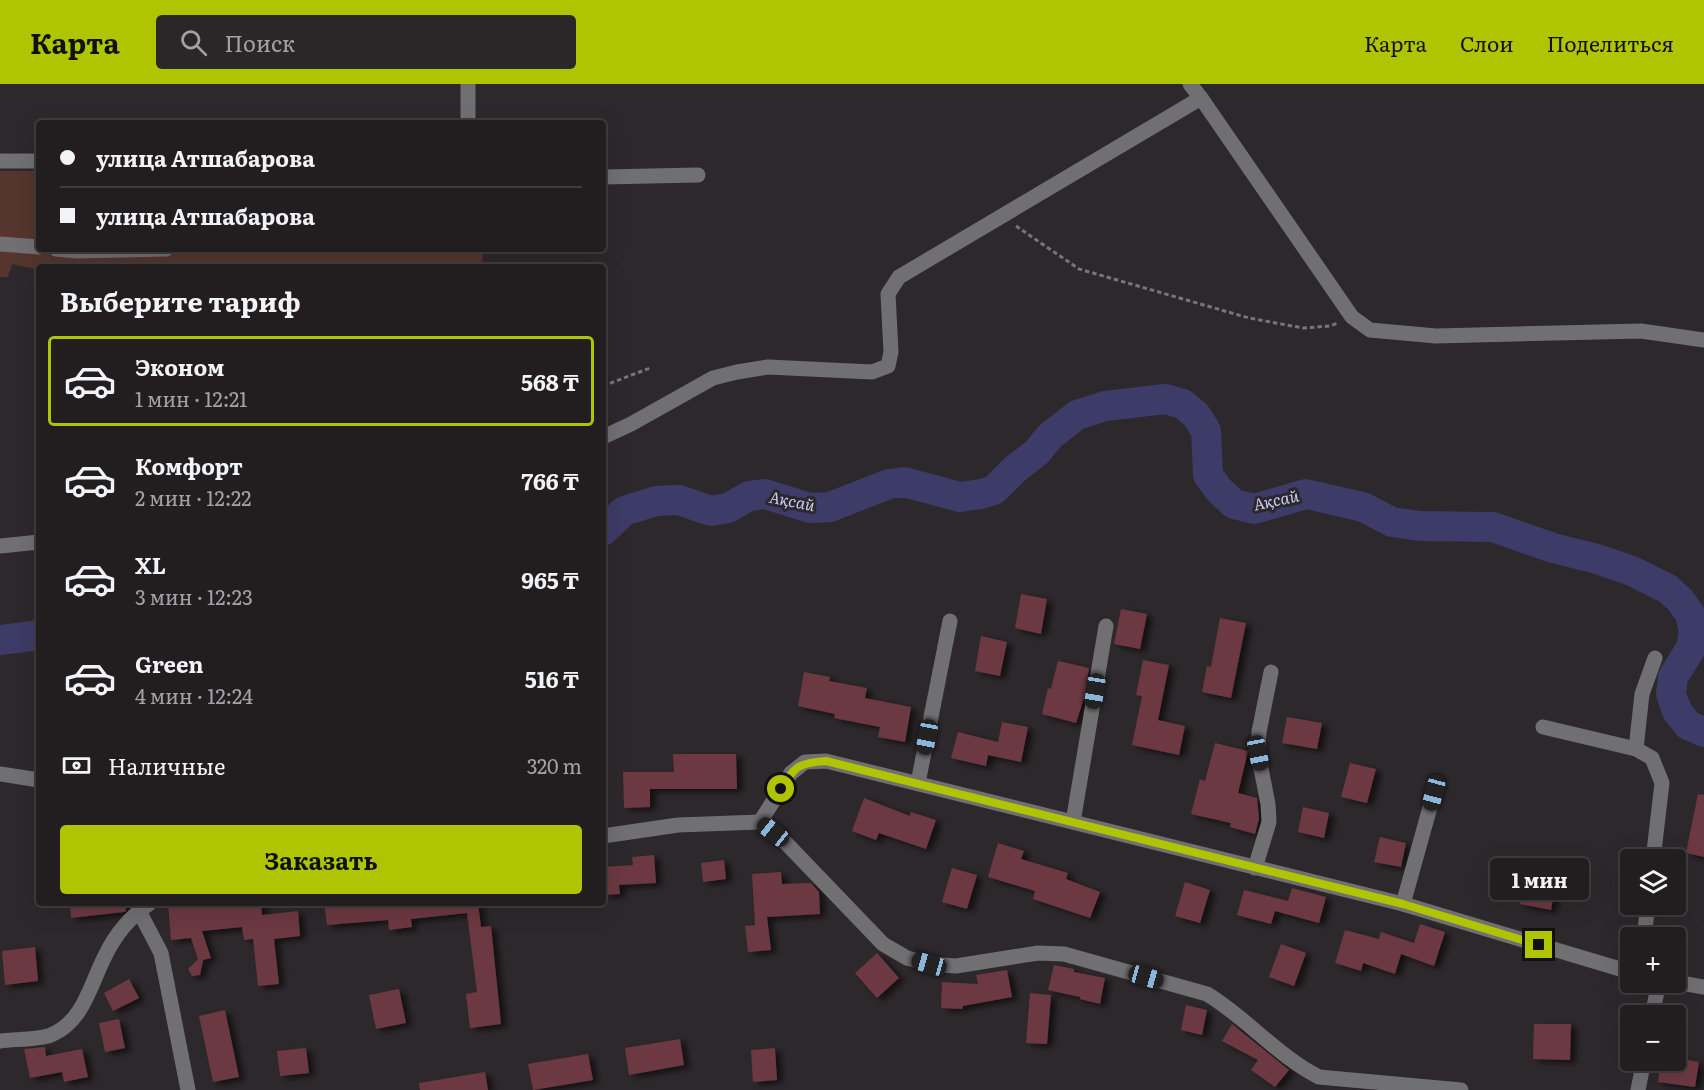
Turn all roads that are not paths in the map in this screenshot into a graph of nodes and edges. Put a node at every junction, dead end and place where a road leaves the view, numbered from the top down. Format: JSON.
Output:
{"nodes":[{"id":1,"x":468,"y":84,"type":"edge"},
{"id":2,"x":1190,"y":84,"type":"edge"},
{"id":3,"x":1201,"y":98,"type":"junction"},
{"id":4,"x":468,"y":120,"type":"edge"},
{"id":5,"x":0,"y":161,"type":"edge"},
{"id":6,"x":36,"y":161,"type":"edge"},
{"id":7,"x":698,"y":175,"type":"dead end"},
{"id":8,"x":606,"y":177,"type":"edge"},
{"id":9,"x":0,"y":244,"type":"edge"},
{"id":10,"x":36,"y":248,"type":"edge"},
{"id":11,"x":1704,"y":340,"type":"edge"},
{"id":12,"x":606,"y":436,"type":"edge"},
{"id":13,"x":36,"y":542,"type":"edge"},
{"id":14,"x":0,"y":546,"type":"edge"},
{"id":15,"x":950,"y":621,"type":"dead end"},
{"id":16,"x":1106,"y":626,"type":"dead end"},
{"id":17,"x":1655,"y":658,"type":"dead end"},
{"id":18,"x":1271,"y":672,"type":"dead end"},
{"id":19,"x":1543,"y":727,"type":"dead end"},
{"id":20,"x":1636,"y":749,"type":"junction"},
{"id":21,"x":0,"y":774,"type":"edge"},
{"id":22,"x":36,"y":780,"type":"edge"},
{"id":23,"x":918,"y":783,"type":"junction"},
{"id":24,"x":1434,"y":793,"type":"dead end"},
{"id":25,"x":760,"y":822,"type":"junction"},
{"id":26,"x":1073,"y":822,"type":"junction"},
{"id":27,"x":606,"y":836,"type":"edge"},
{"id":28,"x":1654,"y":849,"type":"edge"},
{"id":29,"x":1256,"y":868,"type":"junction"},
{"id":30,"x":1403,"y":904,"type":"junction"},
{"id":31,"x":144,"y":907,"type":"edge"},
{"id":32,"x":1620,"y":969,"type":"edge"},
{"id":33,"x":1686,"y":984,"type":"edge"},
{"id":34,"x":1704,"y":987,"type":"edge"},
{"id":35,"x":0,"y":1041,"type":"edge"},
{"id":36,"x":1642,"y":1071,"type":"edge"},
{"id":37,"x":188,"y":1090,"type":"edge"},
{"id":38,"x":1461,"y":1090,"type":"edge"},
{"id":39,"x":1638,"y":1090,"type":"edge"}],
"edges":[{"from":1,"to":4,"type":"street"},
{"from":2,"to":3,"type":"street"},
{"from":3,"to":11,"type":"street"},
{"from":3,"to":12,"type":"street"},
{"from":5,"to":6,"type":"street"},
{"from":7,"to":8,"type":"street"},
{"from":9,"to":10,"type":"street"},
{"from":13,"to":14,"type":"street"},
{"from":15,"to":23,"type":"street"},
{"from":16,"to":26,"type":"street"},
{"from":17,"to":20,"type":"street"},
{"from":18,"to":29,"type":"street"},
{"from":19,"to":20,"type":"street"},
{"from":20,"to":28,"type":"street"},
{"from":21,"to":22,"type":"street"},
{"from":23,"to":25,"type":"street"},
{"from":23,"to":26,"type":"street"},
{"from":24,"to":30,"type":"street"},
{"from":25,"to":27,"type":"street"},
{"from":25,"to":38,"type":"street"},
{"from":26,"to":29,"type":"street"},
{"from":29,"to":30,"type":"street"},
{"from":30,"to":32,"type":"street"},
{"from":31,"to":35,"type":"street"},
{"from":31,"to":37,"type":"street"},
{"from":33,"to":34,"type":"street"},
{"from":36,"to":39,"type":"street"}]}
